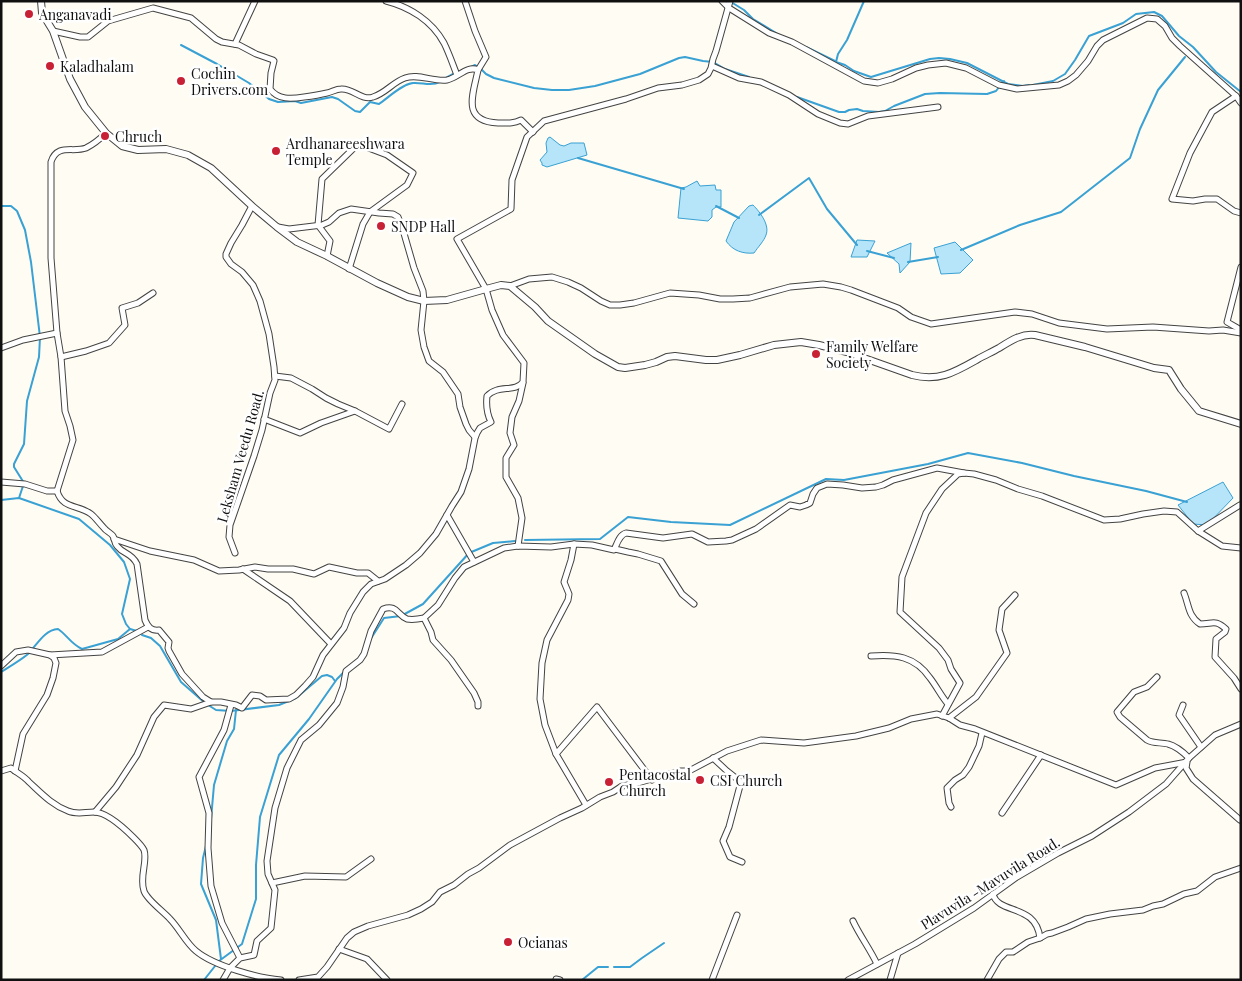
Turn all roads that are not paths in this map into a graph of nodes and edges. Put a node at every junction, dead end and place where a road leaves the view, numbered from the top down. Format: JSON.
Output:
{"nodes":[{"id":1,"x":41,"y":1,"type":"edge"},
{"id":2,"x":153,"y":1,"type":"edge"},
{"id":3,"x":255,"y":1,"type":"edge"},
{"id":4,"x":386,"y":1,"type":"edge"},
{"id":5,"x":465,"y":1,"type":"edge"},
{"id":6,"x":722,"y":1,"type":"edge"},
{"id":7,"x":729,"y":4,"type":"edge"},
{"id":8,"x":153,"y":8,"type":"junction"},
{"id":9,"x":54,"y":31,"type":"junction"},
{"id":10,"x":235,"y":44,"type":"junction"},
{"id":11,"x":712,"y":64,"type":"junction"},
{"id":12,"x":477,"y":73,"type":"junction"},
{"id":13,"x":457,"y":75,"type":"junction"},
{"id":14,"x":1236,"y":96,"type":"junction"},
{"id":15,"x":1241,"y":103,"type":"edge"},
{"id":16,"x":938,"y":107,"type":"dead end"},
{"id":17,"x":533,"y":132,"type":"junction"},
{"id":18,"x":106,"y":134,"type":"junction"},
{"id":19,"x":252,"y":206,"type":"junction"},
{"id":20,"x":370,"y":212,"type":"junction"},
{"id":21,"x":1241,"y":213,"type":"edge"},
{"id":22,"x":318,"y":225,"type":"junction"},
{"id":23,"x":277,"y":227,"type":"junction"},
{"id":24,"x":327,"y":256,"type":"junction"},
{"id":25,"x":1241,"y":267,"type":"edge"},
{"id":26,"x":349,"y":269,"type":"junction"},
{"id":27,"x":510,"y":286,"type":"junction"},
{"id":28,"x":486,"y":289,"type":"junction"},
{"id":29,"x":153,"y":292,"type":"dead end"},
{"id":30,"x":424,"y":301,"type":"junction"},
{"id":31,"x":1241,"y":330,"type":"edge"},
{"id":32,"x":57,"y":333,"type":"junction"},
{"id":33,"x":1241,"y":334,"type":"edge"},
{"id":34,"x":1,"y":348,"type":"edge"},
{"id":35,"x":61,"y":357,"type":"junction"},
{"id":36,"x":274,"y":376,"type":"junction"},
{"id":37,"x":523,"y":382,"type":"junction"},
{"id":38,"x":402,"y":404,"type":"dead end"},
{"id":39,"x":355,"y":411,"type":"junction"},
{"id":40,"x":264,"y":419,"type":"junction"},
{"id":41,"x":1241,"y":424,"type":"edge"},
{"id":42,"x":475,"y":437,"type":"junction"},
{"id":43,"x":964,"y":473,"type":"junction"},
{"id":44,"x":1,"y":482,"type":"edge"},
{"id":45,"x":57,"y":491,"type":"junction"},
{"id":46,"x":1240,"y":505,"type":"edge"},
{"id":47,"x":447,"y":515,"type":"junction"},
{"id":48,"x":1198,"y":531,"type":"junction"},
{"id":49,"x":114,"y":539,"type":"junction"},
{"id":50,"x":574,"y":544,"type":"junction"},
{"id":51,"x":518,"y":546,"type":"junction"},
{"id":52,"x":1241,"y":548,"type":"edge"},
{"id":53,"x":615,"y":549,"type":"junction"},
{"id":54,"x":235,"y":553,"type":"dead end"},
{"id":55,"x":474,"y":562,"type":"junction"},
{"id":56,"x":243,"y":570,"type":"junction"},
{"id":57,"x":378,"y":582,"type":"junction"},
{"id":58,"x":1184,"y":593,"type":"dead end"},
{"id":59,"x":1015,"y":595,"type":"dead end"},
{"id":60,"x":694,"y":604,"type":"dead end"},
{"id":61,"x":423,"y":619,"type":"junction"},
{"id":62,"x":148,"y":627,"type":"junction"},
{"id":63,"x":331,"y":644,"type":"junction"},
{"id":64,"x":50,"y":655,"type":"junction"},
{"id":65,"x":871,"y":656,"type":"dead end"},
{"id":66,"x":1,"y":666,"type":"edge"},
{"id":67,"x":1157,"y":677,"type":"dead end"},
{"id":68,"x":1241,"y":689,"type":"edge"},
{"id":69,"x":211,"y":702,"type":"junction"},
{"id":70,"x":231,"y":704,"type":"junction"},
{"id":71,"x":948,"y":704,"type":"junction"},
{"id":72,"x":1183,"y":705,"type":"dead end"},
{"id":73,"x":478,"y":706,"type":"dead end"},
{"id":74,"x":942,"y":716,"type":"junction"},
{"id":75,"x":949,"y":718,"type":"junction"},
{"id":76,"x":1241,"y":724,"type":"edge"},
{"id":77,"x":982,"y":733,"type":"junction"},
{"id":78,"x":1201,"y":747,"type":"junction"},
{"id":79,"x":556,"y":754,"type":"junction"},
{"id":80,"x":1041,"y":755,"type":"junction"},
{"id":81,"x":713,"y":758,"type":"junction"},
{"id":82,"x":1188,"y":760,"type":"junction"},
{"id":83,"x":1,"y":771,"type":"edge"},
{"id":84,"x":15,"y":772,"type":"junction"},
{"id":85,"x":652,"y":780,"type":"junction"},
{"id":86,"x":586,"y":805,"type":"junction"},
{"id":87,"x":952,"y":807,"type":"dead end"},
{"id":88,"x":95,"y":812,"type":"junction"},
{"id":89,"x":1002,"y":813,"type":"dead end"},
{"id":90,"x":1241,"y":820,"type":"edge"},
{"id":91,"x":371,"y":859,"type":"dead end"},
{"id":92,"x":742,"y":862,"type":"dead end"},
{"id":93,"x":1241,"y":868,"type":"edge"},
{"id":94,"x":272,"y":884,"type":"junction"},
{"id":95,"x":993,"y":894,"type":"junction"},
{"id":96,"x":736,"y":915,"type":"dead end"},
{"id":97,"x":853,"y":921,"type":"dead end"},
{"id":98,"x":1040,"y":938,"type":"junction"},
{"id":99,"x":339,"y":948,"type":"junction"},
{"id":100,"x":898,"y":952,"type":"junction"},
{"id":101,"x":240,"y":958,"type":"junction"},
{"id":102,"x":877,"y":964,"type":"junction"},
{"id":103,"x":230,"y":968,"type":"junction"},
{"id":104,"x":223,"y":980,"type":"edge"},
{"id":105,"x":281,"y":980,"type":"edge"},
{"id":106,"x":299,"y":980,"type":"edge"},
{"id":107,"x":387,"y":980,"type":"edge"},
{"id":108,"x":712,"y":980,"type":"edge"},
{"id":109,"x":848,"y":980,"type":"edge"},
{"id":110,"x":890,"y":980,"type":"edge"},
{"id":111,"x":987,"y":980,"type":"edge"}],
"edges":[{"from":1,"to":9,"type":"street"},
{"from":2,"to":8,"type":"street"},
{"from":3,"to":10,"type":"street"},
{"from":4,"to":13,"type":"street"},
{"from":5,"to":12,"type":"street"},
{"from":6,"to":7,"type":"street"},
{"from":7,"to":11,"type":"street"},
{"from":7,"to":14,"type":"street"},
{"from":8,"to":9,"type":"street"},
{"from":8,"to":10,"type":"street"},
{"from":9,"to":18,"type":"street"},
{"from":10,"to":13,"type":"street"},
{"from":11,"to":16,"type":"street"},
{"from":11,"to":17,"type":"street"},
{"from":12,"to":13,"type":"street"},
{"from":12,"to":17,"type":"street"},
{"from":14,"to":15,"type":"street"},
{"from":14,"to":21,"type":"street"},
{"from":17,"to":28,"type":"street"},
{"from":18,"to":19,"type":"street"},
{"from":18,"to":32,"type":"street"},
{"from":19,"to":23,"type":"street"},
{"from":19,"to":36,"type":"street","name":"Leksham Veedu Road."},
{"from":20,"to":22,"type":"street"},
{"from":20,"to":22,"type":"street"},
{"from":20,"to":26,"type":"street"},
{"from":20,"to":30,"type":"street"},
{"from":22,"to":23,"type":"street"},
{"from":22,"to":24,"type":"street"},
{"from":23,"to":24,"type":"street"},
{"from":24,"to":26,"type":"street"},
{"from":25,"to":31,"type":"street"},
{"from":26,"to":30,"type":"street"},
{"from":27,"to":28,"type":"street"},
{"from":27,"to":33,"type":"street"},
{"from":27,"to":41,"type":"street"},
{"from":28,"to":30,"type":"street"},
{"from":28,"to":37,"type":"street"},
{"from":29,"to":35,"type":"street"},
{"from":30,"to":42,"type":"street"},
{"from":32,"to":34,"type":"street"},
{"from":32,"to":35,"type":"street"},
{"from":35,"to":45,"type":"street"},
{"from":36,"to":39,"type":"street"},
{"from":36,"to":40,"type":"street","name":"Leksham Veedu Road."},
{"from":37,"to":42,"type":"street"},
{"from":37,"to":51,"type":"street"},
{"from":38,"to":39,"type":"street"},
{"from":39,"to":40,"type":"street"},
{"from":40,"to":54,"type":"street","name":"Leksham Veedu Road."},
{"from":42,"to":47,"type":"street"},
{"from":43,"to":48,"type":"street"},
{"from":43,"to":53,"type":"street"},
{"from":43,"to":71,"type":"street"},
{"from":44,"to":45,"type":"street"},
{"from":45,"to":49,"type":"street"},
{"from":46,"to":48,"type":"street"},
{"from":47,"to":55,"type":"street"},
{"from":47,"to":57,"type":"street"},
{"from":48,"to":52,"type":"street"},
{"from":49,"to":56,"type":"street"},
{"from":49,"to":62,"type":"street"},
{"from":50,"to":51,"type":"street"},
{"from":50,"to":53,"type":"street"},
{"from":50,"to":79,"type":"street"},
{"from":51,"to":55,"type":"street"},
{"from":53,"to":60,"type":"street"},
{"from":55,"to":61,"type":"street"},
{"from":56,"to":57,"type":"street"},
{"from":56,"to":63,"type":"street"},
{"from":57,"to":63,"type":"street"},
{"from":58,"to":68,"type":"street"},
{"from":59,"to":75,"type":"street"},
{"from":61,"to":73,"type":"street"},
{"from":61,"to":94,"type":"street"},
{"from":62,"to":64,"type":"street"},
{"from":62,"to":69,"type":"street"},
{"from":63,"to":70,"type":"street"},
{"from":64,"to":66,"type":"street"},
{"from":64,"to":84,"type":"street"},
{"from":65,"to":71,"type":"street"},
{"from":67,"to":82,"type":"street"},
{"from":69,"to":70,"type":"street"},
{"from":69,"to":88,"type":"street"},
{"from":70,"to":101,"type":"street"},
{"from":71,"to":74,"type":"street"},
{"from":72,"to":78,"type":"street"},
{"from":74,"to":75,"type":"street"},
{"from":74,"to":81,"type":"street"},
{"from":75,"to":77,"type":"street"},
{"from":76,"to":78,"type":"street","name":"Plavuvila -Mavuvila Road."},
{"from":77,"to":80,"type":"street"},
{"from":77,"to":87,"type":"street"},
{"from":78,"to":82,"type":"street","name":"Plavuvila -Mavuvila Road."},
{"from":79,"to":85,"type":"street"},
{"from":79,"to":86,"type":"street"},
{"from":80,"to":82,"type":"street"},
{"from":80,"to":89,"type":"street"},
{"from":81,"to":85,"type":"street"},
{"from":81,"to":92,"type":"street"},
{"from":82,"to":90,"type":"street"},
{"from":82,"to":95,"type":"street","name":"Plavuvila -Mavuvila Road."},
{"from":83,"to":84,"type":"street"},
{"from":84,"to":88,"type":"street"},
{"from":85,"to":86,"type":"street"},
{"from":86,"to":99,"type":"street"},
{"from":88,"to":103,"type":"street"},
{"from":91,"to":94,"type":"street"},
{"from":93,"to":98,"type":"street"},
{"from":94,"to":101,"type":"street"},
{"from":95,"to":98,"type":"street"},
{"from":95,"to":100,"type":"street","name":"Plavuvila -Mavuvila Road."},
{"from":96,"to":108,"type":"street"},
{"from":97,"to":102,"type":"street"},
{"from":98,"to":111,"type":"street"},
{"from":99,"to":106,"type":"street"},
{"from":99,"to":107,"type":"street"},
{"from":100,"to":102,"type":"street","name":"Plavuvila -Mavuvila Road."},
{"from":100,"to":110,"type":"street"},
{"from":101,"to":103,"type":"street"},
{"from":102,"to":109,"type":"street","name":"Plavuvila -Mavuvila Road."},
{"from":103,"to":104,"type":"street"},
{"from":103,"to":105,"type":"street"}]}
